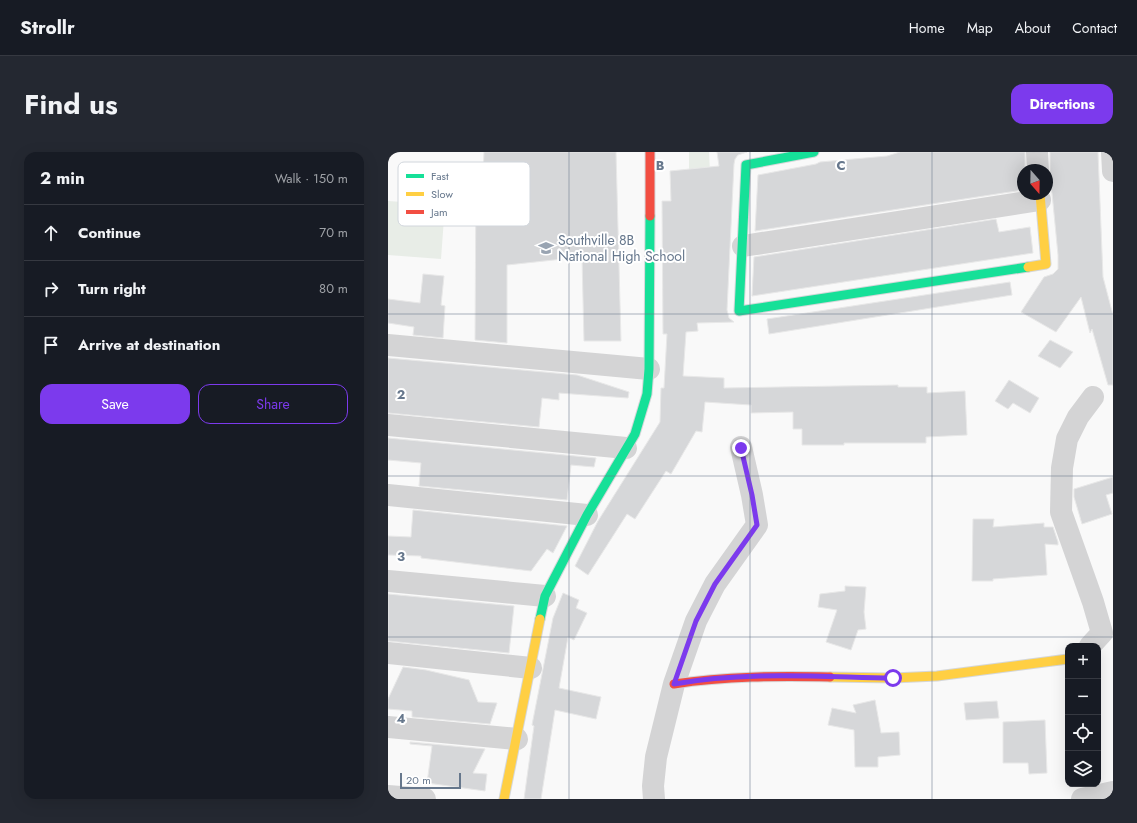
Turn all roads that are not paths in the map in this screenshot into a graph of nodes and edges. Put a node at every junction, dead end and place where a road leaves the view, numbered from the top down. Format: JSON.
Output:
{"nodes":[{"id":1,"x":650,"y":152,"type":"edge"},
{"id":2,"x":814,"y":152,"type":"edge"},
{"id":3,"x":1037,"y":152,"type":"edge"},
{"id":4,"x":1112,"y":152,"type":"edge"},
{"id":5,"x":1038,"y":164,"type":"edge"},
{"id":6,"x":1113,"y":171,"type":"edge"},
{"id":7,"x":1022,"y":200,"type":"edge"},
{"id":8,"x":1040,"y":200,"type":"edge"},
{"id":9,"x":743,"y":246,"type":"junction"},
{"id":10,"x":388,"y":345,"type":"edge"},
{"id":11,"x":649,"y":369,"type":"junction"},
{"id":12,"x":1093,"y":397,"type":"dead end"},
{"id":13,"x":388,"y":425,"type":"edge"},
{"id":14,"x":626,"y":448,"type":"junction"},
{"id":15,"x":741,"y":448,"type":"dead end"},
{"id":16,"x":388,"y":494,"type":"edge"},
{"id":17,"x":587,"y":515,"type":"junction"},
{"id":18,"x":388,"y":581,"type":"edge"},
{"id":19,"x":545,"y":596,"type":"junction"},
{"id":20,"x":1093,"y":643,"type":"edge"},
{"id":21,"x":388,"y":653,"type":"edge"},
{"id":22,"x":1065,"y":659,"type":"edge"},
{"id":23,"x":531,"y":668,"type":"junction"},
{"id":24,"x":674,"y":684,"type":"junction"},
{"id":25,"x":388,"y":727,"type":"edge"},
{"id":26,"x":517,"y":739,"type":"junction"},
{"id":27,"x":1113,"y":792,"type":"edge"},
{"id":28,"x":388,"y":796,"type":"edge"},
{"id":29,"x":425,"y":799,"type":"edge"},
{"id":30,"x":504,"y":799,"type":"edge"},
{"id":31,"x":654,"y":799,"type":"edge"},
{"id":32,"x":1082,"y":799,"type":"edge"}],
"edges":[{"from":1,"to":11,"type":"street"},
{"from":2,"to":9,"type":"street"},
{"from":3,"to":5,"type":"street"},
{"from":4,"to":6,"type":"street"},
{"from":7,"to":9,"type":"street"},
{"from":8,"to":9,"type":"street"},
{"from":10,"to":11,"type":"street"},
{"from":11,"to":14,"type":"street"},
{"from":12,"to":20,"type":"street"},
{"from":13,"to":14,"type":"street"},
{"from":14,"to":17,"type":"street"},
{"from":15,"to":24,"type":"street"},
{"from":16,"to":17,"type":"street"},
{"from":17,"to":19,"type":"street"},
{"from":18,"to":19,"type":"street"},
{"from":19,"to":23,"type":"street"},
{"from":21,"to":23,"type":"street"},
{"from":22,"to":24,"type":"street"},
{"from":23,"to":26,"type":"street"},
{"from":24,"to":31,"type":"street"},
{"from":25,"to":26,"type":"street"},
{"from":26,"to":30,"type":"street"},
{"from":27,"to":32,"type":"street"},
{"from":28,"to":29,"type":"street"}]}
